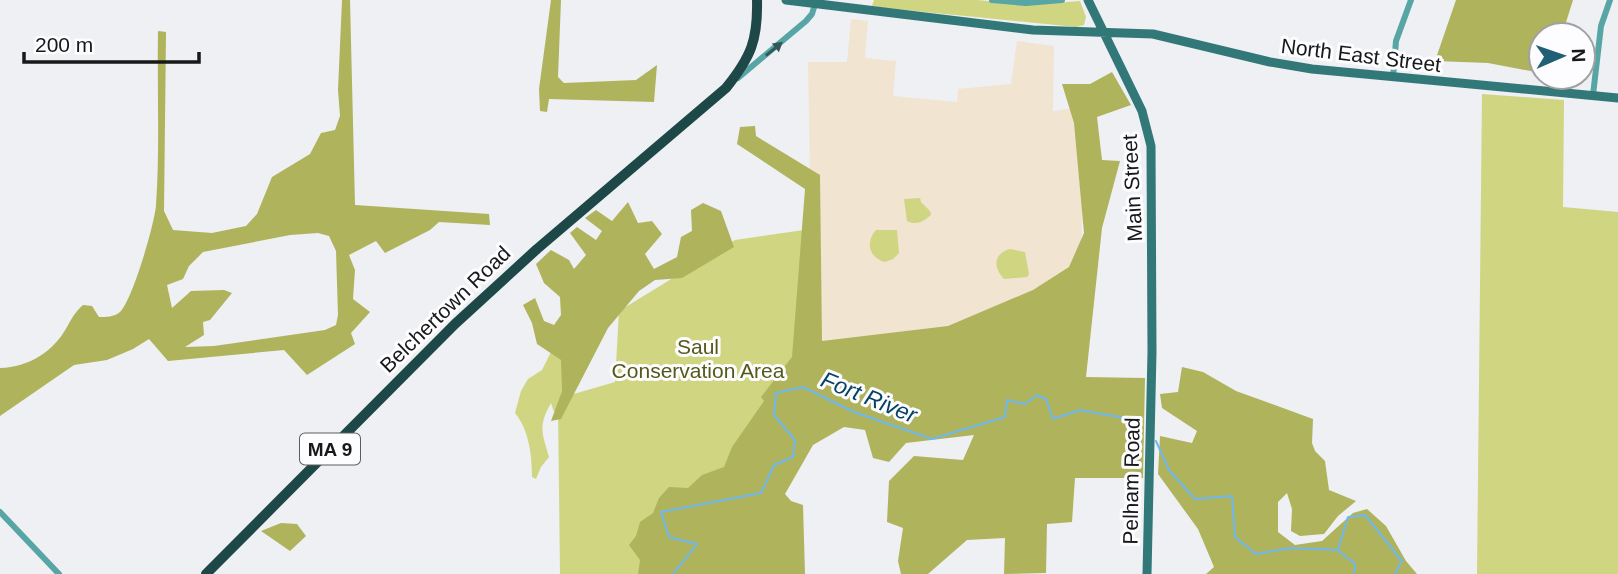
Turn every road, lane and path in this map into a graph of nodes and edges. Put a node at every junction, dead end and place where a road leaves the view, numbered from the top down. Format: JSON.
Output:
{"nodes":[{"id":1,"x":757,"y":0,"type":"edge"},
{"id":2,"x":786,"y":0,"type":"edge"},
{"id":3,"x":992,"y":0,"type":"edge"},
{"id":4,"x":1062,"y":0,"type":"edge"},
{"id":5,"x":1087,"y":0,"type":"edge"},
{"id":6,"x":1411,"y":0,"type":"edge"},
{"id":7,"x":1609,"y":0,"type":"edge"},
{"id":8,"x":815,"y":4,"type":"junction"},
{"id":9,"x":866,"y":6,"type":"edge"},
{"id":10,"x":1102,"y":32,"type":"junction"},
{"id":11,"x":1393,"y":77,"type":"junction"},
{"id":12,"x":726,"y":88,"type":"junction"},
{"id":13,"x":1593,"y":95,"type":"junction"},
{"id":14,"x":1618,"y":97,"type":"edge"},
{"id":15,"x":1151,"y":388,"type":"joint"},
{"id":16,"x":0,"y":512,"type":"edge"},
{"id":17,"x":59,"y":574,"type":"edge"},
{"id":18,"x":206,"y":574,"type":"edge"},
{"id":19,"x":1147,"y":574,"type":"edge"}],
"edges":[{"from":1,"to":12,"type":"highway","name":"Belchertown Road","number":"MA 9"},
{"from":2,"to":8,"type":"main road","name":"North East Street"},
{"from":3,"to":4,"type":"street"},
{"from":5,"to":10,"type":"main road","name":"Main Street"},
{"from":6,"to":11,"type":"street"},
{"from":7,"to":13,"type":"street"},
{"from":8,"to":9,"type":"main road","name":"North East Street"},
{"from":12,"to":8,"type":"street","name":"Belchertown Road","one_way":true},
{"from":9,"to":10,"type":"main road","name":"North East Street"},
{"from":10,"to":11,"type":"main road","name":"North East Street"},
{"from":10,"to":15,"type":"main road","name":"Main Street"},
{"from":11,"to":13,"type":"main road","name":"North East Street"},
{"from":12,"to":18,"type":"highway","name":"Belchertown Road","number":"MA 9"},
{"from":13,"to":14,"type":"main road","name":"North East Street"},
{"from":15,"to":19,"type":"main road","name":"Pelham Road"},
{"from":16,"to":17,"type":"street"}]}
